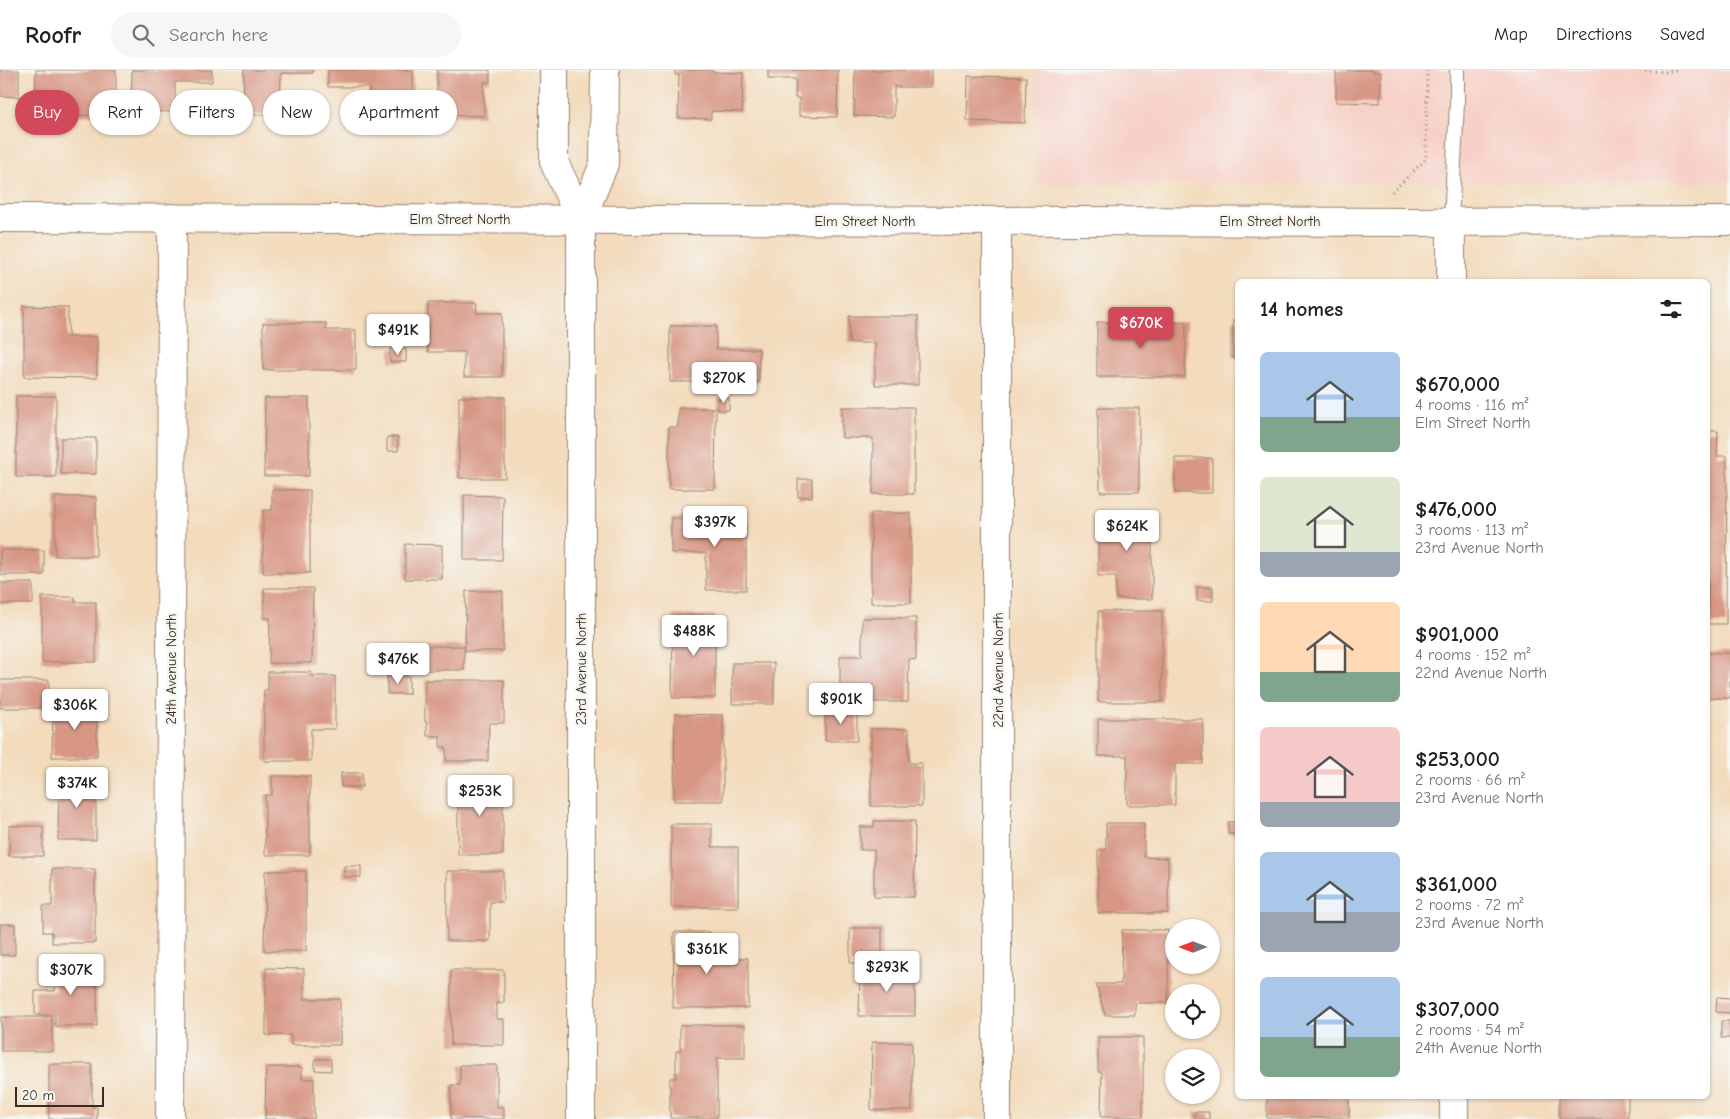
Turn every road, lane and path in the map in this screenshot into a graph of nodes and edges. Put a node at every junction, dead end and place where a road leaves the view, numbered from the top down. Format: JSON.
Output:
{"nodes":[{"id":1,"x":554,"y":70,"type":"edge"},
{"id":2,"x":605,"y":70,"type":"edge"},
{"id":3,"x":1427,"y":70,"type":"edge"},
{"id":4,"x":1457,"y":70,"type":"edge"},
{"id":5,"x":1640,"y":70,"type":"edge"},
{"id":6,"x":1676,"y":70,"type":"edge"},
{"id":7,"x":1391,"y":192,"type":"dead end"},
{"id":8,"x":0,"y":218,"type":"edge"},
{"id":9,"x":172,"y":218,"type":"junction"},
{"id":10,"x":581,"y":220,"type":"junction"},
{"id":11,"x":997,"y":221,"type":"junction"},
{"id":12,"x":1451,"y":222,"type":"junction"},
{"id":13,"x":1730,"y":222,"type":"edge"},
{"id":14,"x":1451,"y":279,"type":"edge"},
{"id":15,"x":1454,"y":1099,"type":"edge"},
{"id":16,"x":170,"y":1119,"type":"edge"},
{"id":17,"x":581,"y":1119,"type":"edge"},
{"id":18,"x":998,"y":1119,"type":"edge"},
{"id":19,"x":1454,"y":1119,"type":"edge"}],
"edges":[{"from":1,"to":10,"type":"street"},
{"from":2,"to":10,"type":"street"},
{"from":3,"to":7,"type":"path"},
{"from":4,"to":12,"type":"lane"},
{"from":5,"to":6,"type":"path"},
{"from":8,"to":9,"type":"street","name":"Elm Street North"},
{"from":9,"to":10,"type":"street","name":"Elm Street North"},
{"from":9,"to":16,"type":"street","name":"24th Avenue North"},
{"from":10,"to":11,"type":"street","name":"Elm Street North"},
{"from":10,"to":17,"type":"street","name":"23rd Avenue North"},
{"from":11,"to":12,"type":"street","name":"Elm Street North"},
{"from":11,"to":18,"type":"street","name":"22nd Avenue North"},
{"from":12,"to":13,"type":"street","name":"Elm Street North"},
{"from":12,"to":14,"type":"street"},
{"from":15,"to":19,"type":"street"}]}
